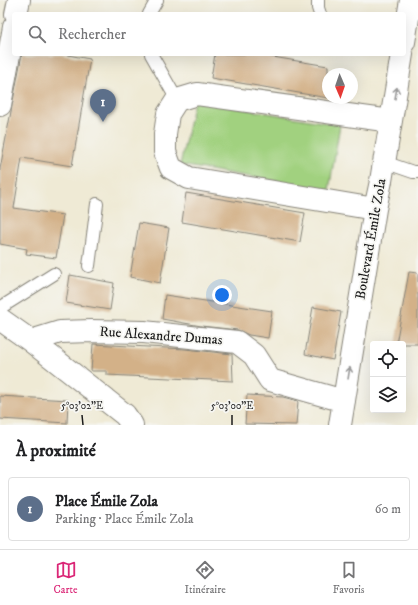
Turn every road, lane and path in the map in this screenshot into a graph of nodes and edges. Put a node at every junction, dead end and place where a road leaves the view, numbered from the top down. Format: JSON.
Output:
{"nodes":[{"id":1,"x":19,"y":0,"type":"edge"},
{"id":2,"x":157,"y":0,"type":"edge"},
{"id":3,"x":318,"y":0,"type":"edge"},
{"id":4,"x":411,"y":0,"type":"edge"},
{"id":5,"x":16,"y":12,"type":"edge"},
{"id":6,"x":150,"y":12,"type":"edge"},
{"id":7,"x":319,"y":12,"type":"edge"},
{"id":8,"x":406,"y":30,"type":"edge"},
{"id":9,"x":12,"y":37,"type":"edge"},
{"id":10,"x":152,"y":56,"type":"edge"},
{"id":11,"x":402,"y":56,"type":"edge"},
{"id":12,"x":1,"y":93,"type":"edge"},
{"id":13,"x":176,"y":100,"type":"junction"},
{"id":14,"x":391,"y":121,"type":"junction"},
{"id":15,"x":384,"y":162,"type":"junction"},
{"id":16,"x":418,"y":172,"type":"edge"},
{"id":17,"x":97,"y":204,"type":"dead end"},
{"id":18,"x":375,"y":209,"type":"junction"},
{"id":19,"x":88,"y":266,"type":"dead end"},
{"id":20,"x":54,"y":274,"type":"dead end"},
{"id":21,"x":0,"y":308,"type":"edge"},
{"id":22,"x":0,"y":319,"type":"edge"},
{"id":23,"x":30,"y":341,"type":"junction"},
{"id":24,"x":344,"y":401,"type":"junction"},
{"id":25,"x":132,"y":425,"type":"edge"},
{"id":26,"x":340,"y":425,"type":"edge"}],
"edges":[{"from":1,"to":5,"type":"street"},
{"from":2,"to":6,"type":"lane"},
{"from":3,"to":7,"type":"lane"},
{"from":4,"to":8,"type":"street"},
{"from":9,"to":12,"type":"street"},
{"from":10,"to":13,"type":"lane"},
{"from":14,"to":11,"type":"street","name":"Boulevard Émile Zola","one_way":true},
{"from":13,"to":14,"type":"street"},
{"from":13,"to":18,"type":"street"},
{"from":14,"to":15,"type":"street","name":"Boulevard Émile Zola"},
{"from":15,"to":16,"type":"lane"},
{"from":15,"to":18,"type":"street","name":"Boulevard Émile Zola"},
{"from":17,"to":19,"type":"lane"},
{"from":24,"to":18,"type":"street","name":"Boulevard Émile Zola","one_way":true},
{"from":20,"to":21,"type":"lane"},
{"from":22,"to":23,"type":"street"},
{"from":23,"to":24,"type":"street","name":"Rue Alexandre Dumas"},
{"from":23,"to":25,"type":"street"},
{"from":24,"to":26,"type":"street","name":"Boulevard Émile Zola"}]}
